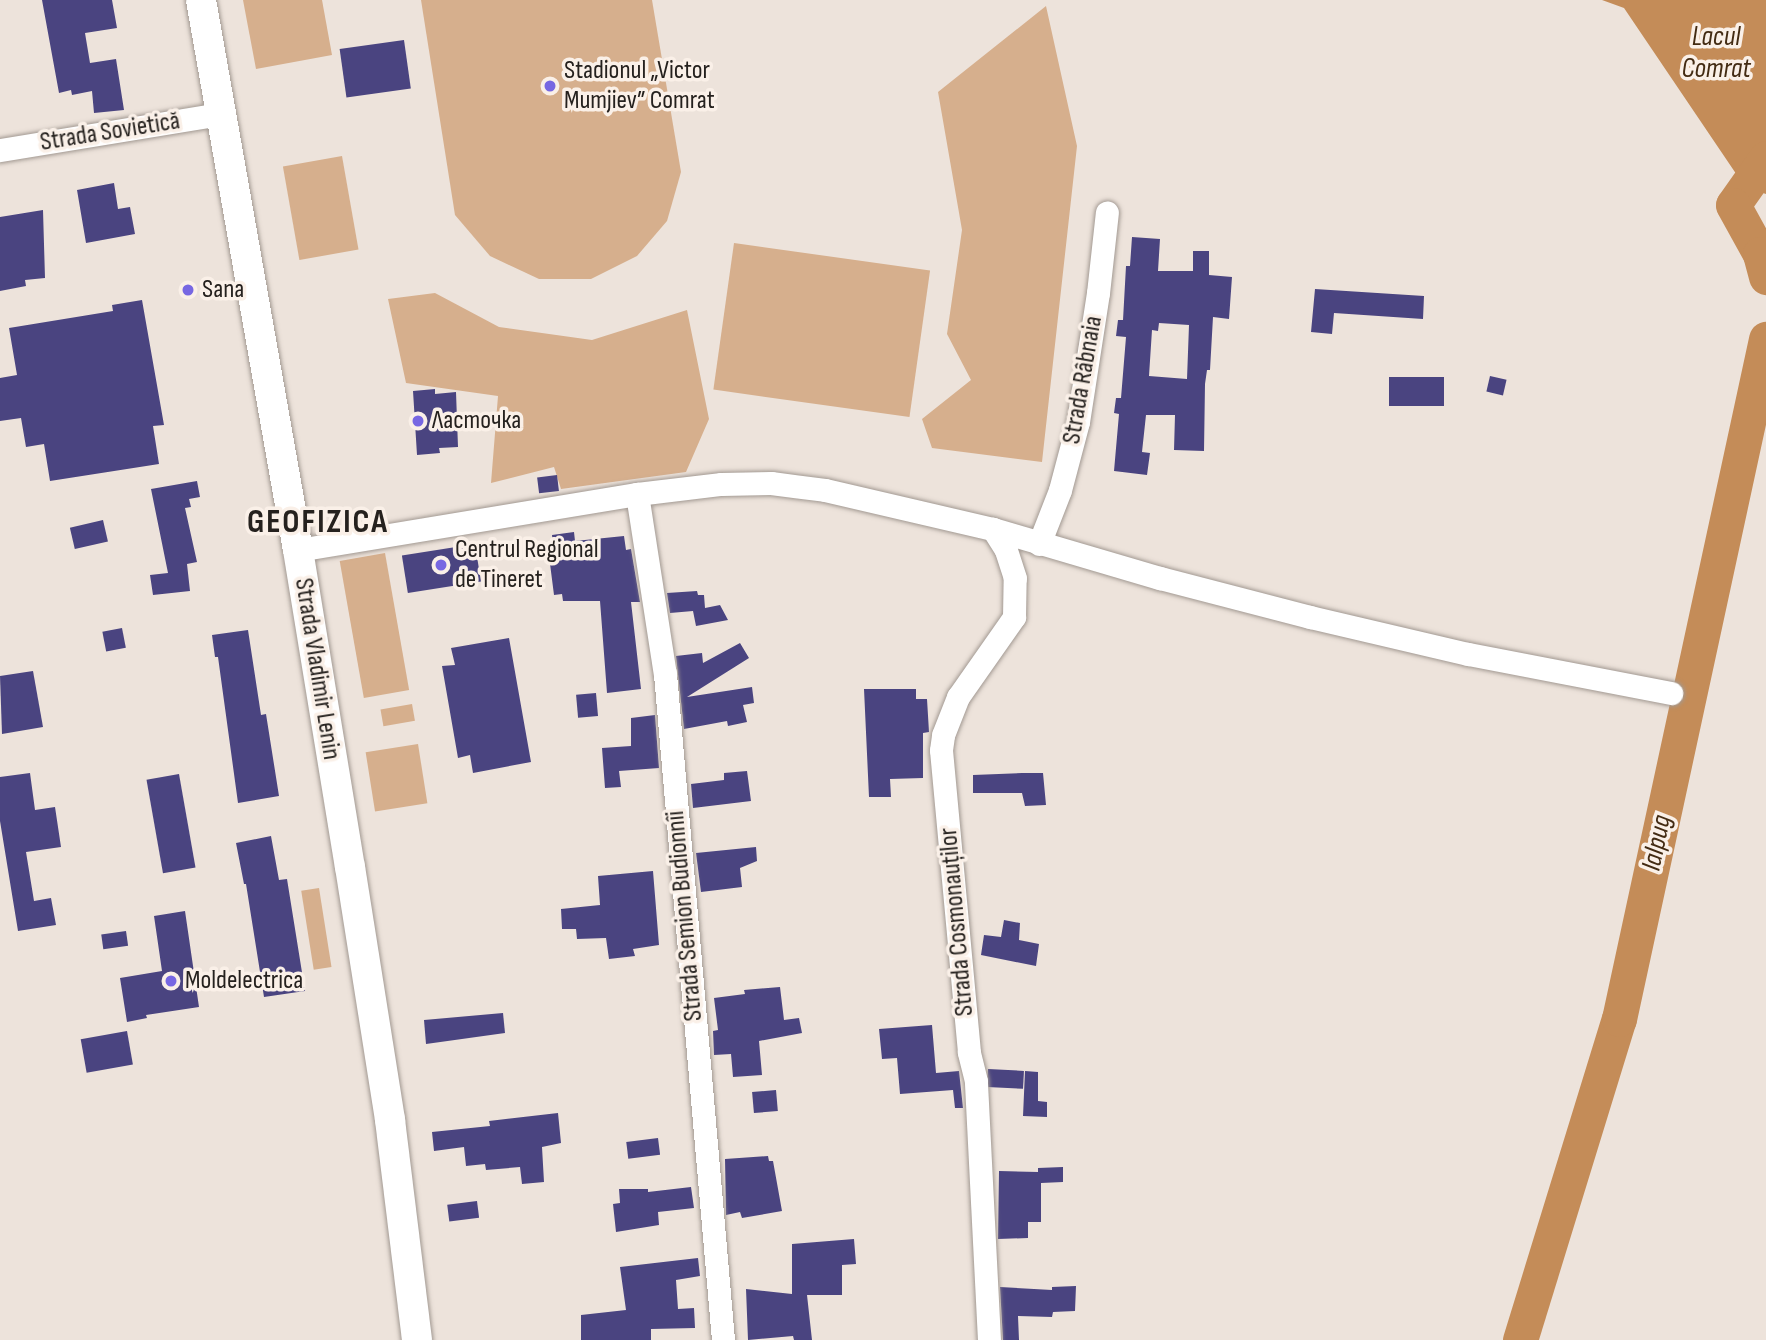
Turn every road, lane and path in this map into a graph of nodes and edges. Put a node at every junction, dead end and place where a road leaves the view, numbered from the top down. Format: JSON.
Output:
{"nodes":[{"id":1,"x":201,"y":0,"type":"edge"},
{"id":2,"x":220,"y":114,"type":"junction"},
{"id":3,"x":0,"y":150,"type":"edge"},
{"id":4,"x":1107,"y":212,"type":"dead end"},
{"id":5,"x":637,"y":494,"type":"junction"},
{"id":6,"x":993,"y":529,"type":"junction"},
{"id":7,"x":1039,"y":544,"type":"junction"},
{"id":8,"x":298,"y":550,"type":"junction"},
{"id":9,"x":1671,"y":693,"type":"dead end"},
{"id":10,"x":417,"y":1340,"type":"edge"},
{"id":11,"x":723,"y":1340,"type":"edge"},
{"id":12,"x":989,"y":1340,"type":"edge"}],
"edges":[{"from":1,"to":2,"type":"main road","name":"Strada Vladimir Lenin"},
{"from":2,"to":3,"type":"street","name":"Strada Sovietică"},
{"from":2,"to":8,"type":"main road","name":"Strada Vladimir Lenin"},
{"from":4,"to":7,"type":"street","name":"Strada Râbnaia"},
{"from":5,"to":6,"type":"street"},
{"from":5,"to":8,"type":"street"},
{"from":5,"to":11,"type":"street","name":"Strada Semion Budionnîi"},
{"from":6,"to":7,"type":"street"},
{"from":6,"to":12,"type":"street","name":"Strada Cosmonauților"},
{"from":7,"to":9,"type":"street"},
{"from":8,"to":10,"type":"main road","name":"Strada Vladimir Lenin"}]}
